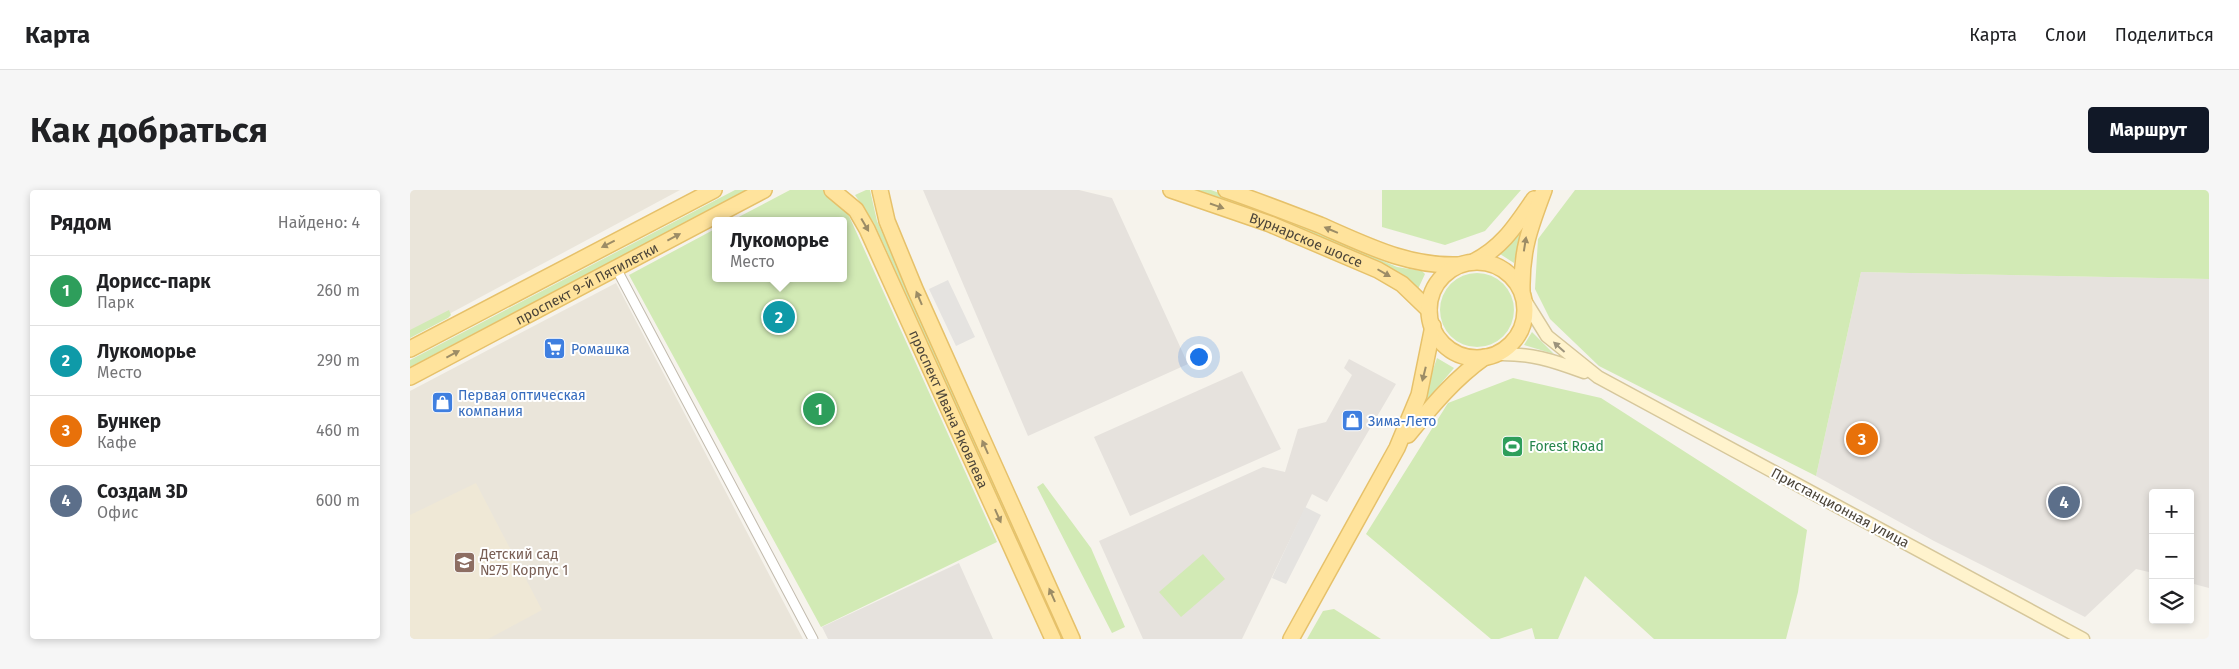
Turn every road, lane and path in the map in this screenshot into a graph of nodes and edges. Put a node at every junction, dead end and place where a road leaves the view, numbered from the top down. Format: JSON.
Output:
{"nodes":[{"id":1,"x":714,"y":190,"type":"edge"},
{"id":2,"x":764,"y":190,"type":"edge"},
{"id":3,"x":832,"y":190,"type":"edge"},
{"id":4,"x":880,"y":190,"type":"edge"},
{"id":5,"x":1171,"y":190,"type":"edge"},
{"id":6,"x":1226,"y":190,"type":"edge"},
{"id":7,"x":1539,"y":190,"type":"edge"},
{"id":8,"x":1544,"y":190,"type":"edge"},
{"id":9,"x":1264,"y":204,"type":"junction"},
{"id":10,"x":712,"y":217,"type":"edge"},
{"id":11,"x":713,"y":217,"type":"edge"},
{"id":12,"x":1259,"y":220,"type":"junction"},
{"id":13,"x":1466,"y":264,"type":"junction"},
{"id":14,"x":616,"y":268,"type":"junction"},
{"id":15,"x":1523,"y":296,"type":"junction"},
{"id":16,"x":1429,"y":310,"type":"junction"},
{"id":17,"x":1433,"y":326,"type":"junction"},
{"id":18,"x":410,"y":348,"type":"edge"},
{"id":19,"x":1490,"y":356,"type":"junction"},
{"id":20,"x":410,"y":377,"type":"edge"},
{"id":21,"x":1598,"y":377,"type":"junction"},
{"id":22,"x":1397,"y":448,"type":"junction"},
{"id":23,"x":813,"y":639,"type":"edge"},
{"id":24,"x":1054,"y":639,"type":"edge"},
{"id":25,"x":1072,"y":639,"type":"edge"},
{"id":26,"x":1291,"y":639,"type":"edge"},
{"id":27,"x":2083,"y":639,"type":"edge"}],
"edges":[{"from":1,"to":18,"type":"main road","name":"проспект 9-й Пятилетки","one_way":true},
{"from":11,"to":2,"type":"main road","name":"проспект 9-й Пятилетки","one_way":true},
{"from":3,"to":24,"type":"main road","name":"проспект Ивана Яковлева","one_way":true},
{"from":25,"to":4,"type":"main road","name":"проспект Ивана Яковлева","one_way":true},
{"from":5,"to":12,"type":"main road","name":"Вурнарское шоссе","one_way":true},
{"from":6,"to":9,"type":"main road","name":"Вурнарское шоссе"},
{"from":7,"to":13,"type":"main road","name":"Вурнарское шоссе"},
{"from":15,"to":8,"type":"main road","one_way":true},
{"from":9,"to":12,"type":"main road"},
{"from":13,"to":9,"type":"main road","name":"Вурнарское шоссе","one_way":true},
{"from":14,"to":10,"type":"main road","name":"проспект 9-й Пятилетки","one_way":true},
{"from":12,"to":16,"type":"main road","name":"Вурнарское шоссе","one_way":true},
{"from":13,"to":15,"type":"main road"},
{"from":13,"to":16,"type":"main road"},
{"from":20,"to":14,"type":"main road","name":"проспект 9-й Пятилетки","one_way":true},
{"from":14,"to":23,"type":"street"},
{"from":15,"to":19,"type":"main road"},
{"from":21,"to":15,"type":"street","name":"Пристанционная улица","one_way":true},
{"from":16,"to":17,"type":"main road"},
{"from":17,"to":19,"type":"main road"},
{"from":17,"to":22,"type":"main road","one_way":true},
{"from":19,"to":21,"type":"street","name":"Пристанционная улица"},
{"from":19,"to":22,"type":"main road"},
{"from":21,"to":27,"type":"street","name":"Пристанционная улица"},
{"from":22,"to":26,"type":"main road"}]}
